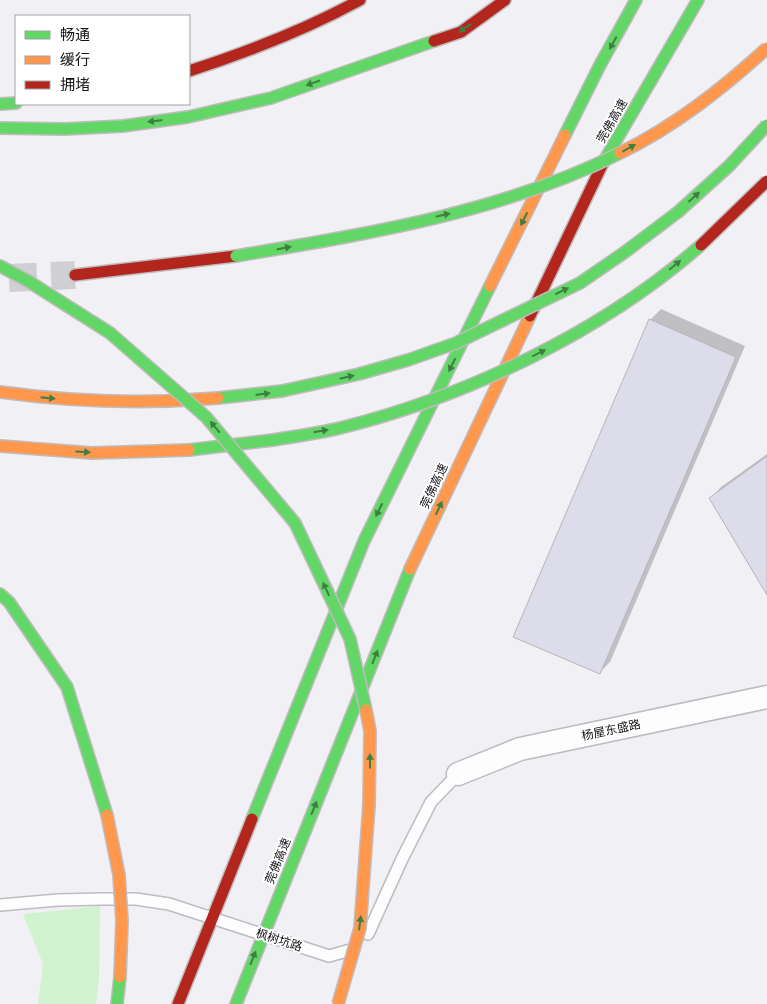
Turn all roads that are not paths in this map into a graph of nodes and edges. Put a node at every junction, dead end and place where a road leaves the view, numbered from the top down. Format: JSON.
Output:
{"nodes":[{"id":1,"x":360,"y":0,"type":"edge"},
{"id":2,"x":505,"y":0,"type":"edge"},
{"id":3,"x":636,"y":0,"type":"edge"},
{"id":4,"x":698,"y":0,"type":"edge"},
{"id":5,"x":767,"y":48,"type":"edge"},
{"id":6,"x":190,"y":71,"type":"edge"},
{"id":7,"x":15,"y":103,"type":"edge"},
{"id":8,"x":0,"y":104,"type":"edge"},
{"id":9,"x":767,"y":125,"type":"edge"},
{"id":10,"x":0,"y":128,"type":"edge"},
{"id":11,"x":767,"y":181,"type":"edge"},
{"id":12,"x":0,"y":266,"type":"edge"},
{"id":13,"x":75,"y":275,"type":"tunnel mouth"},
{"id":14,"x":0,"y":392,"type":"edge"},
{"id":15,"x":0,"y":446,"type":"edge"},
{"id":16,"x":0,"y":594,"type":"edge"},
{"id":17,"x":767,"y":697,"type":"edge"},
{"id":18,"x":458,"y":774,"type":"joint"},
{"id":19,"x":0,"y":905,"type":"edge"},
{"id":20,"x":117,"y":1004,"type":"edge"},
{"id":21,"x":178,"y":1004,"type":"edge"},
{"id":22,"x":236,"y":1004,"type":"edge"},
{"id":23,"x":338,"y":1004,"type":"edge"}],
"edges":[{"from":1,"to":6,"type":"highway"},
{"from":2,"to":10,"type":"highway","one_way":true},
{"from":3,"to":21,"type":"highway","one_way":true},
{"from":22,"to":4,"type":"highway","name":"莞佛高速","one_way":true},
{"from":13,"to":5,"type":"highway","one_way":true,"bridge":true},
{"from":7,"to":8,"type":"highway"},
{"from":14,"to":9,"type":"highway","one_way":true,"bridge":true},
{"from":15,"to":11,"type":"highway","one_way":true,"bridge":true},
{"from":23,"to":12,"type":"highway","one_way":true,"bridge":true},
{"from":16,"to":20,"type":"highway","bridge":true},
{"from":17,"to":18,"type":"street","name":"杨屋东盛路"},
{"from":18,"to":19,"type":"lane","name":"枫树坑路"}]}
